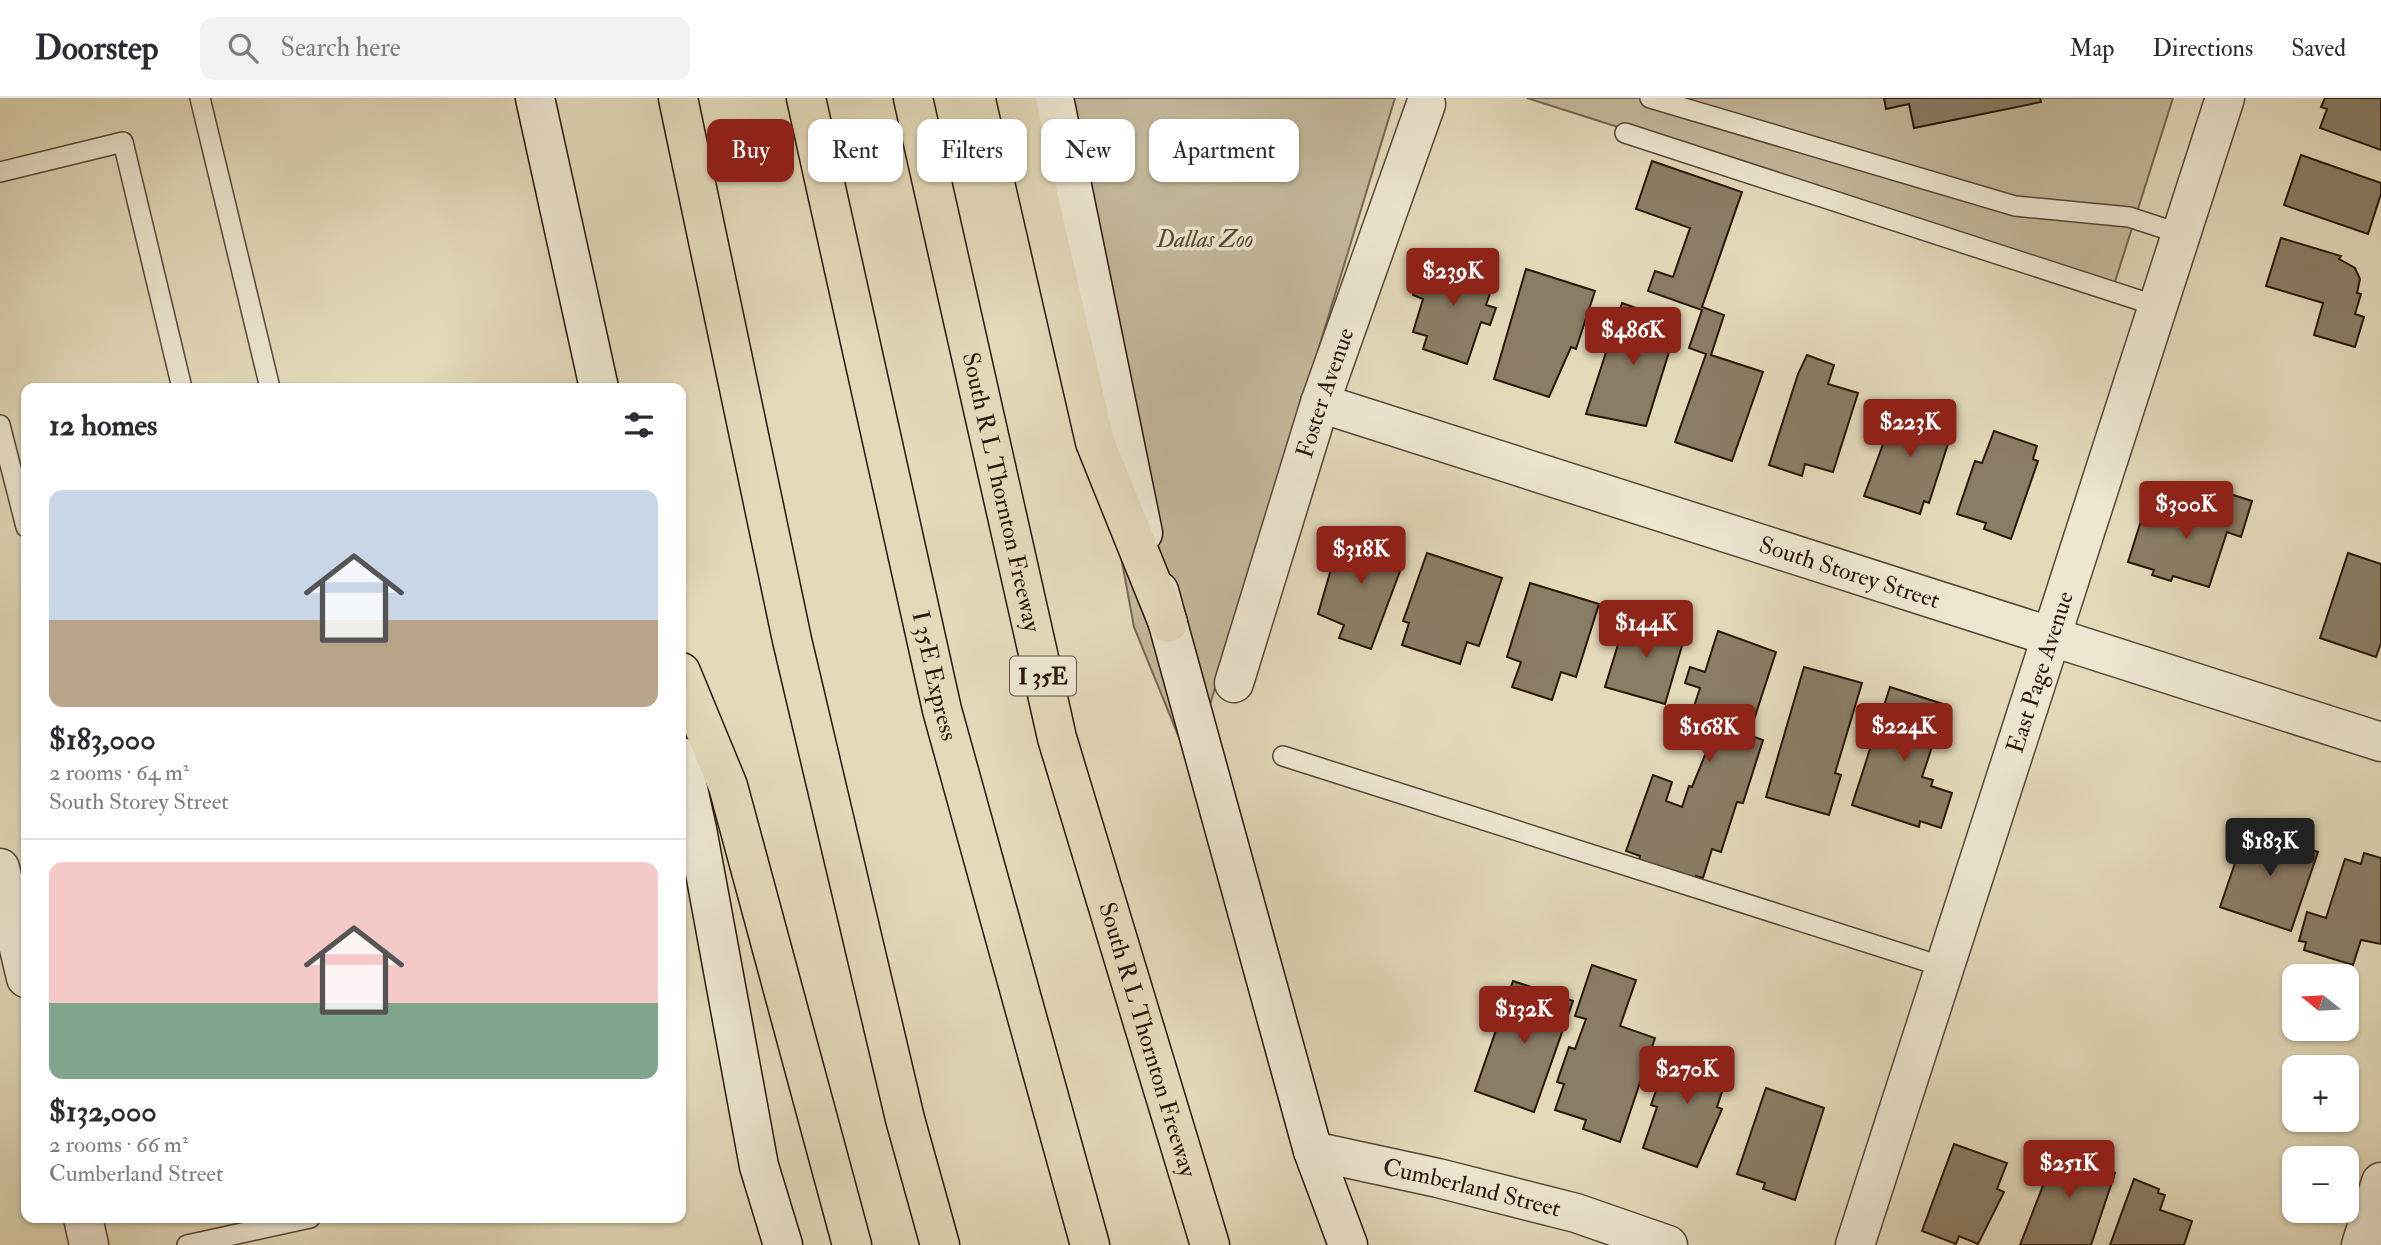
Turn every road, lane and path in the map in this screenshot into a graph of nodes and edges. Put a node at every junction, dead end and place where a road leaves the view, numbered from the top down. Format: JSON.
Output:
{"nodes":[{"id":1,"x":200,"y":98,"type":"edge"},
{"id":2,"x":535,"y":98,"type":"edge"},
{"id":3,"x":678,"y":98,"type":"edge"},
{"id":4,"x":806,"y":98,"type":"edge"},
{"id":5,"x":913,"y":98,"type":"edge"},
{"id":6,"x":1016,"y":98,"type":"edge"},
{"id":7,"x":1054,"y":98,"type":"edge"},
{"id":8,"x":1650,"y":98,"type":"edge"},
{"id":9,"x":2225,"y":98,"type":"edge"},
{"id":10,"x":1426,"y":104,"type":"dead end"},
{"id":11,"x":1625,"y":133,"type":"dead end"},
{"id":12,"x":0,"y":172,"type":"edge"},
{"id":13,"x":2181,"y":234,"type":"junction"},
{"id":14,"x":2158,"y":306,"type":"junction"},
{"id":15,"x":180,"y":383,"type":"edge"},
{"id":16,"x":269,"y":383,"type":"edge"},
{"id":17,"x":597,"y":383,"type":"edge"},
{"id":18,"x":1320,"y":403,"type":"junction"},
{"id":19,"x":0,"y":425,"type":"edge"},
{"id":20,"x":21,"y":507,"type":"edge"},
{"id":21,"x":1168,"y":623,"type":"junction"},
{"id":22,"x":2052,"y":635,"type":"junction"},
{"id":23,"x":1234,"y":683,"type":"dead end"},
{"id":24,"x":686,"y":685,"type":"edge"},
{"id":25,"x":2381,"y":742,"type":"edge"},
{"id":26,"x":1283,"y":756,"type":"dead end"},
{"id":27,"x":686,"y":803,"type":"edge"},
{"id":28,"x":689,"y":830,"type":"edge"},
{"id":29,"x":0,"y":867,"type":"edge"},
{"id":30,"x":19,"y":965,"type":"edge"},
{"id":31,"x":1944,"y":967,"type":"junction"},
{"id":32,"x":1313,"y":1151,"type":"junction"},
{"id":33,"x":2381,"y":1182,"type":"edge"},
{"id":34,"x":84,"y":1223,"type":"edge"},
{"id":35,"x":287,"y":1223,"type":"edge"},
{"id":36,"x":89,"y":1245,"type":"edge"},
{"id":37,"x":187,"y":1245,"type":"edge"},
{"id":38,"x":782,"y":1245,"type":"edge"},
{"id":39,"x":852,"y":1245,"type":"edge"},
{"id":40,"x":940,"y":1245,"type":"edge"},
{"id":41,"x":1090,"y":1245,"type":"edge"},
{"id":42,"x":1210,"y":1245,"type":"edge"},
{"id":43,"x":1348,"y":1245,"type":"edge"},
{"id":44,"x":1668,"y":1245,"type":"edge"},
{"id":45,"x":1854,"y":1245,"type":"edge"},
{"id":46,"x":2361,"y":1245,"type":"edge"}],
"edges":[{"from":1,"to":16,"type":"lane"},
{"from":2,"to":17,"type":"street"},
{"from":3,"to":40,"type":"highway"},
{"from":4,"to":41,"type":"highway","name":"I 35E Express"},
{"from":5,"to":42,"type":"highway","name":"South R L Thornton Freeway","number":"I 35E"},
{"from":6,"to":21,"type":"highway"},
{"from":7,"to":21,"type":"street"},
{"from":8,"to":13,"type":"lane"},
{"from":9,"to":13,"type":"street","name":"East Page Avenue"},
{"from":10,"to":18,"type":"street","name":"Foster Avenue"},
{"from":11,"to":14,"type":"lane"},
{"from":12,"to":15,"type":"lane"},
{"from":13,"to":14,"type":"street","name":"East Page Avenue"},
{"from":14,"to":22,"type":"street","name":"East Page Avenue"},
{"from":18,"to":22,"type":"street","name":"South Storey Street"},
{"from":18,"to":23,"type":"street","name":"Foster Avenue"},
{"from":19,"to":20,"type":"lane"},
{"from":21,"to":32,"type":"street"},
{"from":22,"to":25,"type":"street","name":"South Storey Street"},
{"from":22,"to":31,"type":"street","name":"East Page Avenue"},
{"from":24,"to":39,"type":"highway"},
{"from":26,"to":31,"type":"lane"},
{"from":27,"to":28,"type":"street"},
{"from":28,"to":38,"type":"street"},
{"from":29,"to":30,"type":"street"},
{"from":31,"to":45,"type":"street","name":"East Page Avenue"},
{"from":32,"to":43,"type":"street"},
{"from":32,"to":44,"type":"street","name":"Cumberland Street"},
{"from":33,"to":46,"type":"street"},
{"from":34,"to":36,"type":"street"},
{"from":35,"to":37,"type":"lane"}]}
